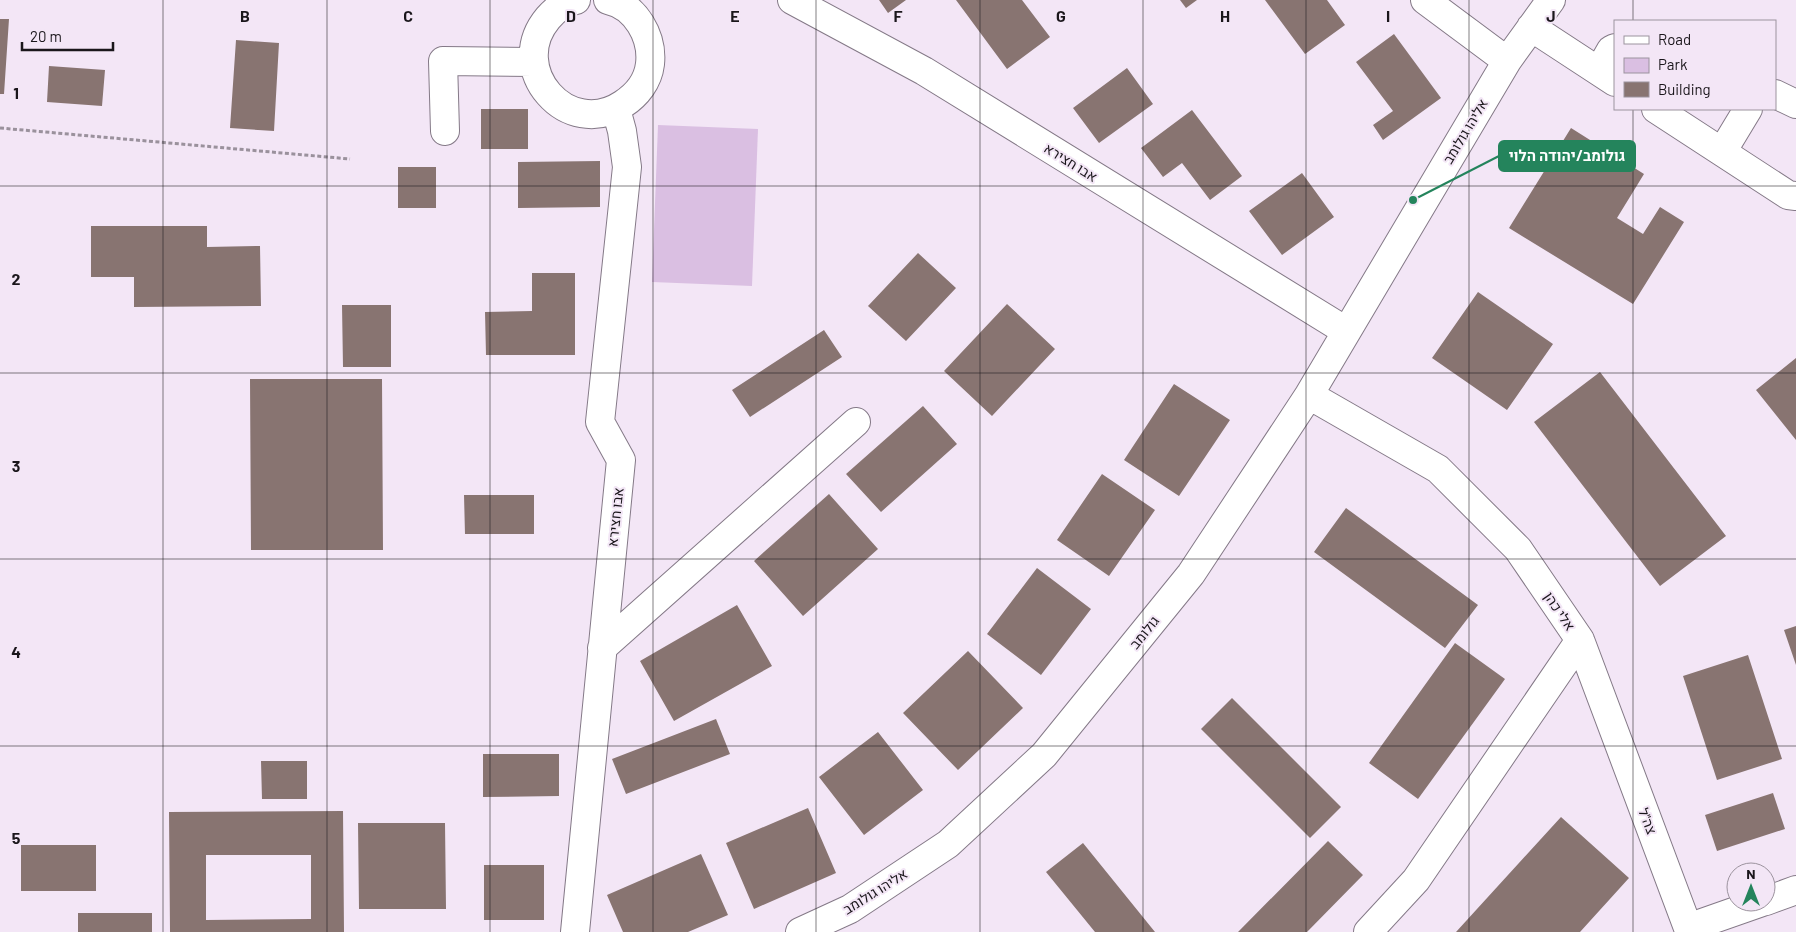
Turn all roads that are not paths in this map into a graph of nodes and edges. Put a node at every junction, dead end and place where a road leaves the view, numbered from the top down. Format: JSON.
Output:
{"nodes":[{"id":1,"x":572,"y":0,"type":"edge"},
{"id":2,"x":608,"y":0,"type":"edge"},
{"id":3,"x":792,"y":0,"type":"edge"},
{"id":4,"x":1425,"y":0,"type":"edge"},
{"id":5,"x":1552,"y":0,"type":"edge"},
{"id":6,"x":641,"y":8,"type":"edge"},
{"id":7,"x":1532,"y":27,"type":"junction"},
{"id":8,"x":1614,"y":48,"type":"edge"},
{"id":9,"x":1507,"y":61,"type":"junction"},
{"id":10,"x":533,"y":62,"type":"junction"},
{"id":11,"x":1607,"y":77,"type":"edge"},
{"id":12,"x":1776,"y":94,"type":"edge"},
{"id":13,"x":1796,"y":104,"type":"edge"},
{"id":14,"x":616,"y":109,"type":"junction"},
{"id":15,"x":1658,"y":110,"type":"edge"},
{"id":16,"x":1747,"y":110,"type":"edge"},
{"id":17,"x":445,"y":131,"type":"dead end"},
{"id":18,"x":1722,"y":152,"type":"junction"},
{"id":19,"x":1796,"y":196,"type":"edge"},
{"id":20,"x":1346,"y":331,"type":"junction"},
{"id":21,"x":1309,"y":395,"type":"junction"},
{"id":22,"x":856,"y":422,"type":"dead end"},
{"id":23,"x":1580,"y":640,"type":"junction"},
{"id":24,"x":602,"y":648,"type":"junction"},
{"id":25,"x":948,"y":844,"type":"joint"},
{"id":26,"x":1796,"y":890,"type":"edge"},
{"id":27,"x":1776,"y":897,"type":"edge"},
{"id":28,"x":1734,"y":912,"type":"edge"},
{"id":29,"x":575,"y":932,"type":"edge"},
{"id":30,"x":800,"y":932,"type":"edge"},
{"id":31,"x":1368,"y":932,"type":"edge"}],
"edges":[{"from":1,"to":10,"type":"street"},
{"from":2,"to":6,"type":"street"},
{"from":3,"to":20,"type":"street","name":"אבו חצירא"},
{"from":4,"to":9,"type":"street"},
{"from":5,"to":7,"type":"street","name":"אליהו גולומב"},
{"from":6,"to":14,"type":"street"},
{"from":7,"to":9,"type":"street","name":"אליהו גולומב"},
{"from":7,"to":11,"type":"street"},
{"from":8,"to":11,"type":"street"},
{"from":9,"to":20,"type":"street","name":"אליהו גולומב"},
{"from":10,"to":14,"type":"street"},
{"from":10,"to":17,"type":"street"},
{"from":12,"to":13,"type":"street"},
{"from":14,"to":24,"type":"street","name":"אבו חצירא"},
{"from":15,"to":18,"type":"street"},
{"from":16,"to":18,"type":"street"},
{"from":18,"to":19,"type":"street"},
{"from":20,"to":21,"type":"street","name":"אליהו גולומב"},
{"from":21,"to":23,"type":"street","name":"אלי כהן"},
{"from":21,"to":25,"type":"street","name":"גולומב"},
{"from":22,"to":24,"type":"street"},
{"from":23,"to":28,"type":"street","name":"צה\"ל"},
{"from":23,"to":31,"type":"street","name":"אלי כהן"},
{"from":24,"to":29,"type":"street","name":"אבו חצירא"},
{"from":25,"to":30,"type":"street","name":"אליהו גולומב"},
{"from":26,"to":27,"type":"street"}]}
